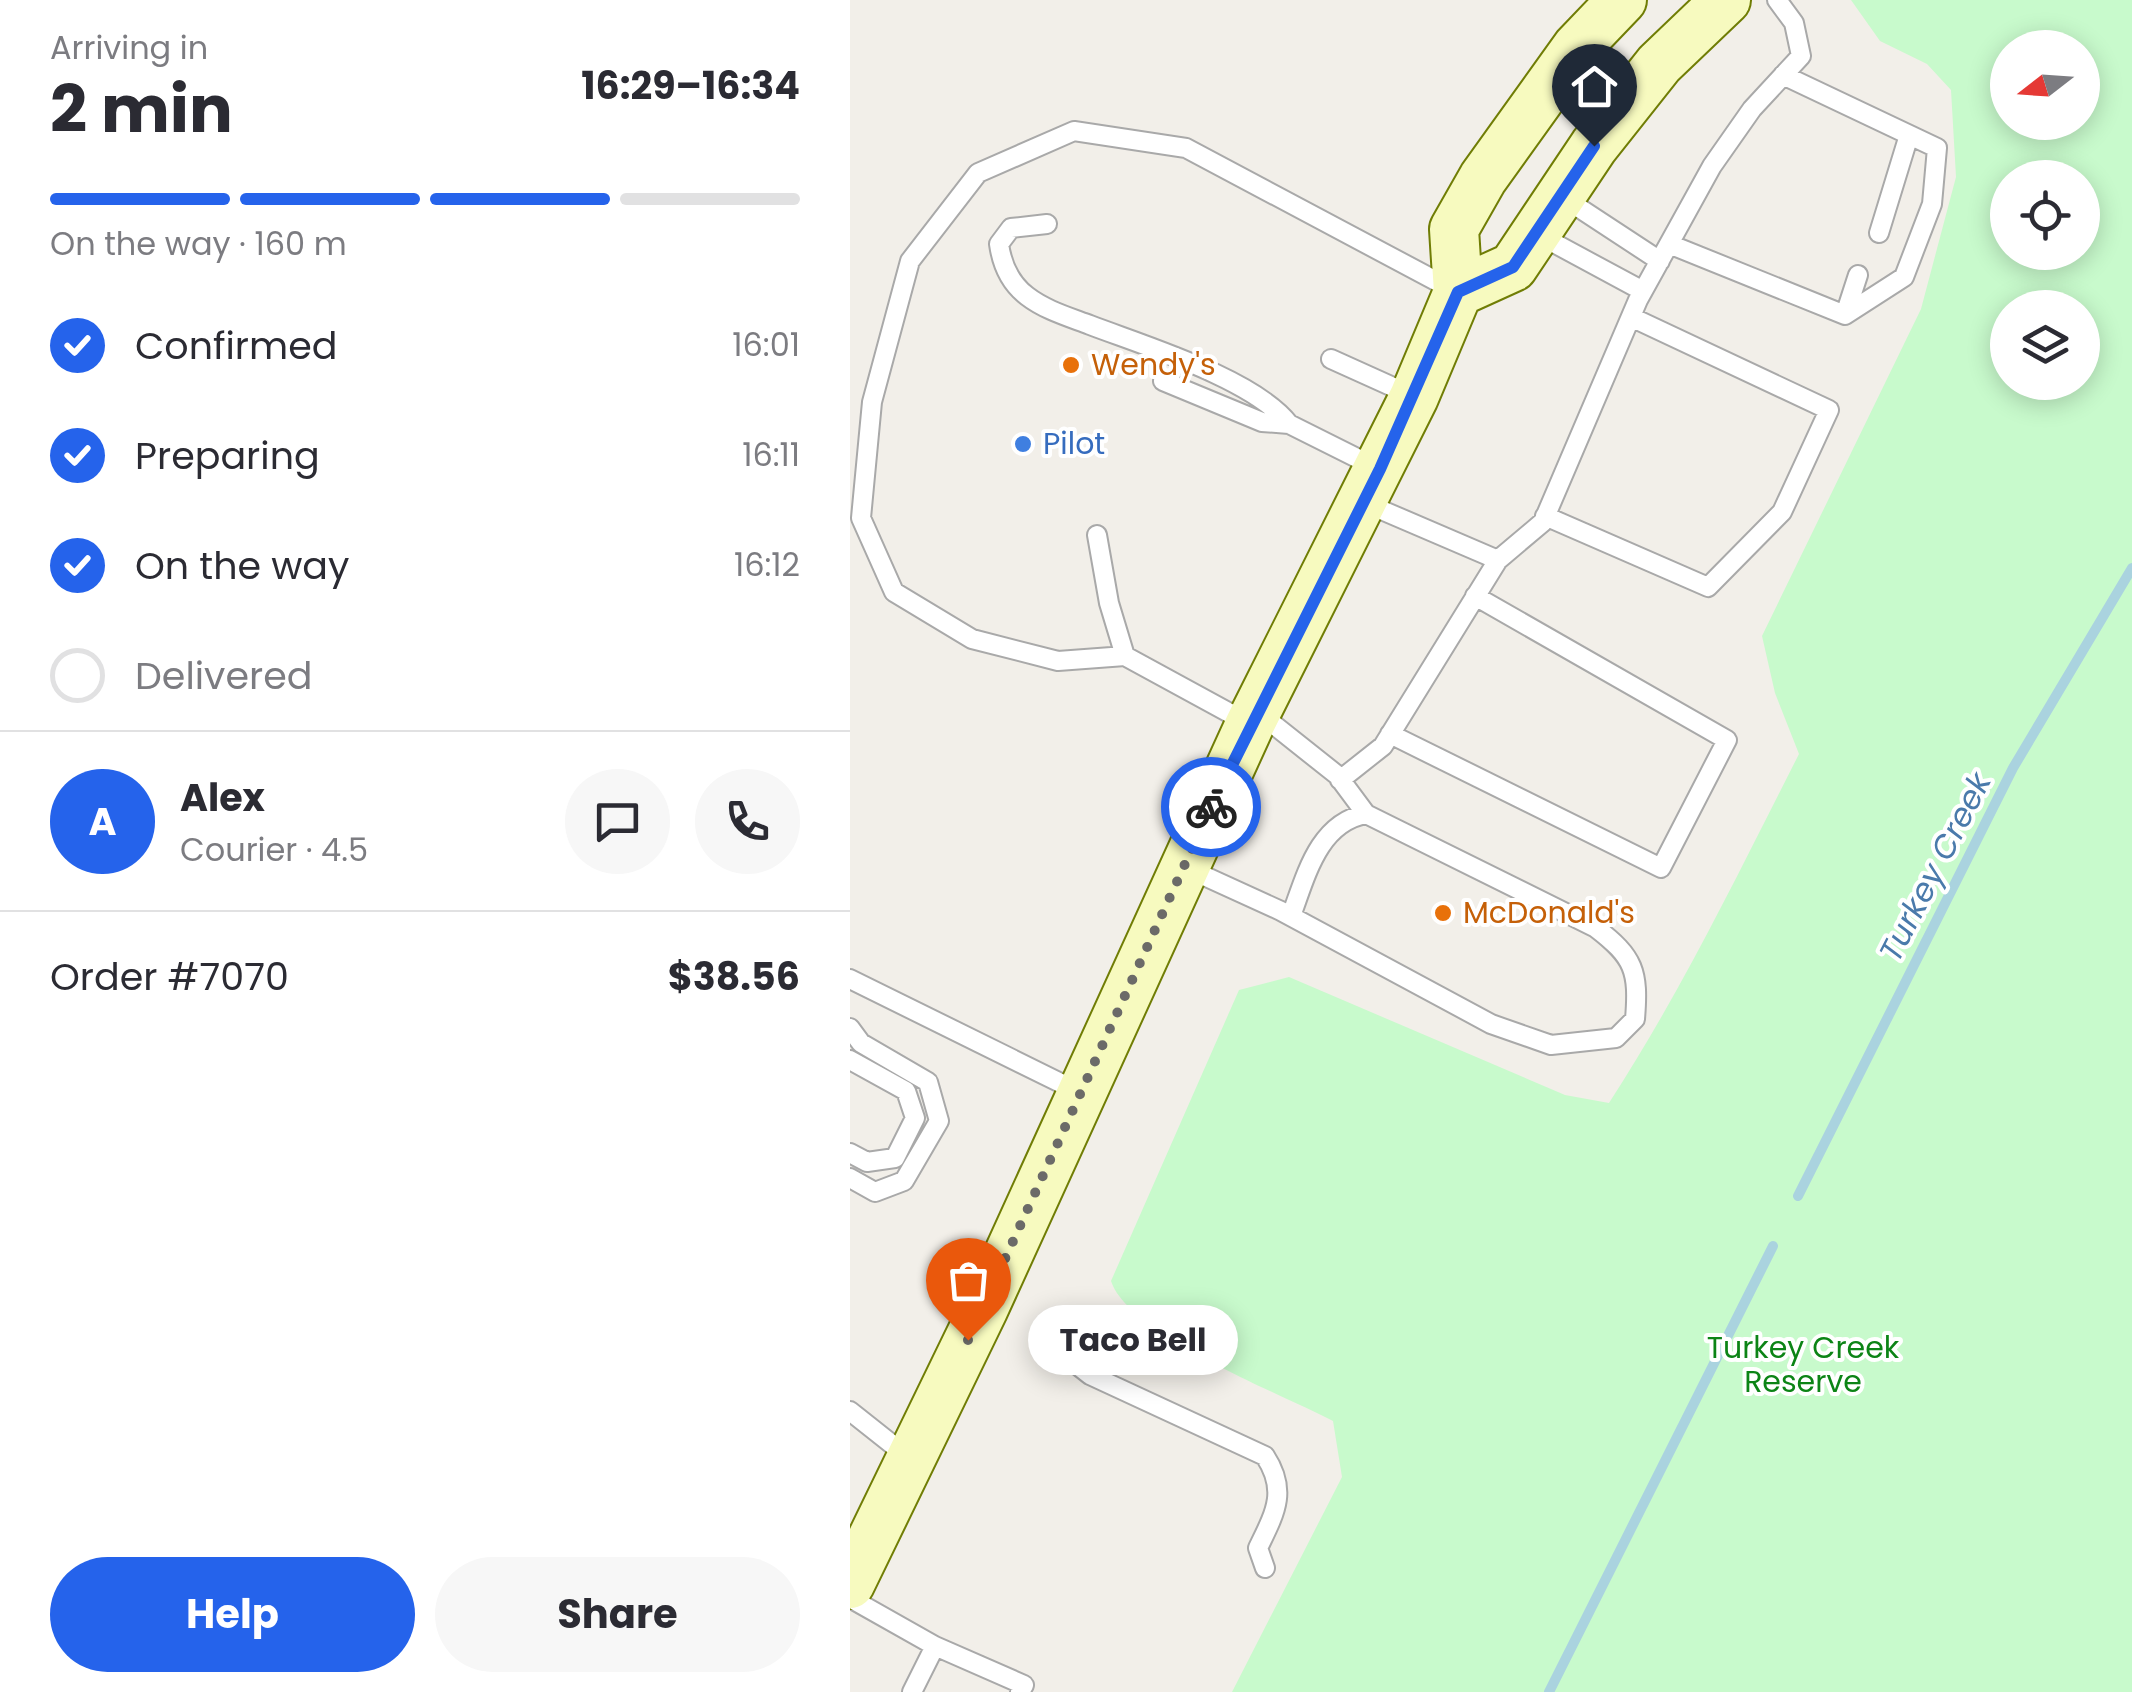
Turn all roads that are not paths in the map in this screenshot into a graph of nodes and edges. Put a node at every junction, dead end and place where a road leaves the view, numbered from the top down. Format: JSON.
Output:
{"nodes":[{"id":1,"x":1622,"y":0,"type":"edge"},
{"id":2,"x":1726,"y":0,"type":"edge"},
{"id":3,"x":1777,"y":0,"type":"edge"},
{"id":4,"x":1783,"y":75,"type":"junction"},
{"id":5,"x":1910,"y":135,"type":"junction"},
{"id":6,"x":1547,"y":214,"type":"junction"},
{"id":7,"x":1047,"y":224,"type":"dead end"},
{"id":8,"x":1879,"y":233,"type":"dead end"},
{"id":9,"x":1664,"y":253,"type":"junction"},
{"id":10,"x":1858,"y":274,"type":"dead end"},
{"id":11,"x":1643,"y":291,"type":"junction"},
{"id":12,"x":1458,"y":292,"type":"junction"},
{"id":13,"x":1845,"y":315,"type":"junction"},
{"id":14,"x":1631,"y":317,"type":"junction"},
{"id":15,"x":1331,"y":360,"type":"dead end"},
{"id":16,"x":1164,"y":381,"type":"dead end"},
{"id":17,"x":1414,"y":396,"type":"junction"},
{"id":18,"x":1288,"y":424,"type":"junction"},
{"id":19,"x":1371,"y":486,"type":"junction"},
{"id":20,"x":1545,"y":516,"type":"junction"},
{"id":21,"x":1097,"y":535,"type":"dead end"},
{"id":22,"x":1498,"y":560,"type":"junction"},
{"id":23,"x":1475,"y":596,"type":"junction"},
{"id":24,"x":1125,"y":656,"type":"junction"},
{"id":25,"x":1253,"y":718,"type":"junction"},
{"id":26,"x":1390,"y":734,"type":"junction"},
{"id":27,"x":1340,"y":780,"type":"junction"},
{"id":28,"x":1366,"y":814,"type":"junction"},
{"id":29,"x":1184,"y":866,"type":"junction"},
{"id":30,"x":1291,"y":916,"type":"junction"},
{"id":31,"x":850,"y":979,"type":"edge"},
{"id":32,"x":850,"y":1028,"type":"edge"},
{"id":33,"x":850,"y":1060,"type":"edge"},
{"id":34,"x":1081,"y":1093,"type":"junction"},
{"id":35,"x":850,"y":1153,"type":"edge"},
{"id":36,"x":850,"y":1178,"type":"edge"},
{"id":37,"x":1062,"y":1353,"type":"dead end"},
{"id":38,"x":850,"y":1411,"type":"edge"},
{"id":39,"x":909,"y":1457,"type":"junction"},
{"id":40,"x":1266,"y":1568,"type":"dead end"},
{"id":41,"x":850,"y":1584,"type":"edge"},
{"id":42,"x":850,"y":1598,"type":"edge"},
{"id":43,"x":935,"y":1646,"type":"junction"},
{"id":44,"x":912,"y":1692,"type":"edge"},
{"id":45,"x":1020,"y":1692,"type":"edge"}],
"edges":[{"from":1,"to":12,"type":"main road"},
{"from":2,"to":6,"type":"main road"},
{"from":3,"to":4,"type":"lane"},
{"from":4,"to":5,"type":"lane"},
{"from":4,"to":9,"type":"lane"},
{"from":5,"to":8,"type":"lane"},
{"from":5,"to":13,"type":"lane"},
{"from":6,"to":9,"type":"lane"},
{"from":6,"to":11,"type":"lane"},
{"from":6,"to":12,"type":"main road"},
{"from":7,"to":18,"type":"lane"},
{"from":9,"to":11,"type":"lane"},
{"from":9,"to":13,"type":"lane"},
{"from":10,"to":13,"type":"lane"},
{"from":11,"to":14,"type":"lane"},
{"from":12,"to":17,"type":"main road"},
{"from":12,"to":24,"type":"lane"},
{"from":14,"to":20,"type":"lane"},
{"from":14,"to":20,"type":"lane"},
{"from":15,"to":17,"type":"lane"},
{"from":16,"to":18,"type":"lane"},
{"from":17,"to":19,"type":"main road"},
{"from":18,"to":19,"type":"lane"},
{"from":19,"to":22,"type":"lane"},
{"from":19,"to":25,"type":"main road"},
{"from":20,"to":22,"type":"lane"},
{"from":21,"to":24,"type":"lane"},
{"from":22,"to":23,"type":"lane"},
{"from":23,"to":26,"type":"lane"},
{"from":23,"to":26,"type":"lane"},
{"from":24,"to":25,"type":"lane"},
{"from":25,"to":27,"type":"lane"},
{"from":25,"to":29,"type":"main road"},
{"from":26,"to":27,"type":"lane"},
{"from":27,"to":28,"type":"lane"},
{"from":28,"to":30,"type":"lane"},
{"from":28,"to":30,"type":"lane"},
{"from":29,"to":30,"type":"lane"},
{"from":29,"to":34,"type":"main road"},
{"from":31,"to":34,"type":"lane"},
{"from":32,"to":36,"type":"lane"},
{"from":33,"to":35,"type":"lane"},
{"from":34,"to":39,"type":"main road"},
{"from":37,"to":40,"type":"lane"},
{"from":38,"to":39,"type":"lane"},
{"from":39,"to":41,"type":"main road"},
{"from":42,"to":43,"type":"lane"},
{"from":43,"to":44,"type":"lane"},
{"from":43,"to":45,"type":"lane"}]}
